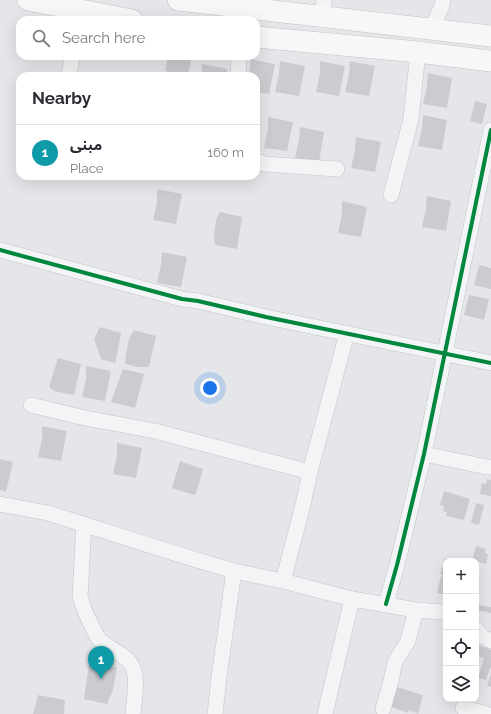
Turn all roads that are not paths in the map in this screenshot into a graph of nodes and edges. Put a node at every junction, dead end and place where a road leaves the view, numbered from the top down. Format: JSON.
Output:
{"nodes":[{"id":1,"x":28,"y":0,"type":"edge"},
{"id":2,"x":178,"y":0,"type":"edge"},
{"id":3,"x":443,"y":0,"type":"edge"},
{"id":4,"x":323,"y":8,"type":"edge"},
{"id":5,"x":77,"y":15,"type":"edge"},
{"id":6,"x":88,"y":16,"type":"edge"},
{"id":7,"x":431,"y":29,"type":"junction"},
{"id":8,"x":491,"y":36,"type":"edge"},
{"id":9,"x":260,"y":37,"type":"edge"},
{"id":10,"x":418,"y":52,"type":"junction"},
{"id":11,"x":71,"y":60,"type":"edge"},
{"id":12,"x":239,"y":60,"type":"edge"},
{"id":13,"x":491,"y":61,"type":"edge"},
{"id":14,"x":69,"y":72,"type":"edge"},
{"id":15,"x":238,"y":72,"type":"edge"},
{"id":16,"x":491,"y":130,"type":"edge"},
{"id":17,"x":260,"y":162,"type":"edge"},
{"id":18,"x":338,"y":169,"type":"dead end"},
{"id":19,"x":392,"y":195,"type":"dead end"},
{"id":20,"x":0,"y":250,"type":"edge"},
{"id":21,"x":347,"y":334,"type":"junction"},
{"id":22,"x":445,"y":353,"type":"junction"},
{"id":23,"x":491,"y":363,"type":"edge"},
{"id":24,"x":31,"y":405,"type":"dead end"},
{"id":25,"x":424,"y":454,"type":"junction"},
{"id":26,"x":491,"y":467,"type":"edge"},
{"id":27,"x":310,"y":472,"type":"junction"},
{"id":28,"x":0,"y":504,"type":"edge"},
{"id":29,"x":84,"y":524,"type":"junction"},
{"id":30,"x":234,"y":571,"type":"junction"},
{"id":31,"x":283,"y":581,"type":"junction"},
{"id":32,"x":352,"y":599,"type":"junction"},
{"id":33,"x":386,"y":604,"type":"junction"},
{"id":34,"x":416,"y":610,"type":"junction"},
{"id":35,"x":443,"y":612,"type":"edge"},
{"id":36,"x":477,"y":630,"type":"edge"},
{"id":37,"x":491,"y":641,"type":"edge"},
{"id":38,"x":463,"y":708,"type":"dead end"},
{"id":39,"x":383,"y":709,"type":"dead end"},
{"id":40,"x":133,"y":714,"type":"edge"},
{"id":41,"x":215,"y":714,"type":"edge"},
{"id":42,"x":325,"y":714,"type":"edge"},
{"id":43,"x":487,"y":714,"type":"edge"}],
"edges":[{"from":1,"to":5,"type":"main road"},
{"from":2,"to":4,"type":"main road"},
{"from":3,"to":7,"type":"street"},
{"from":4,"to":7,"type":"main road"},
{"from":5,"to":6,"type":"main road"},
{"from":7,"to":8,"type":"main road"},
{"from":9,"to":10,"type":"main road"},
{"from":10,"to":13,"type":"main road"},
{"from":10,"to":19,"type":"street"},
{"from":11,"to":14,"type":"street"},
{"from":12,"to":15,"type":"street"},
{"from":16,"to":22,"type":"street"},
{"from":17,"to":18,"type":"street"},
{"from":20,"to":21,"type":"street"},
{"from":21,"to":22,"type":"street"},
{"from":21,"to":27,"type":"street"},
{"from":22,"to":23,"type":"street"},
{"from":22,"to":25,"type":"street"},
{"from":24,"to":27,"type":"street"},
{"from":25,"to":26,"type":"street"},
{"from":25,"to":33,"type":"street"},
{"from":27,"to":31,"type":"street"},
{"from":28,"to":29,"type":"street"},
{"from":29,"to":30,"type":"street"},
{"from":29,"to":40,"type":"street"},
{"from":30,"to":31,"type":"street"},
{"from":30,"to":41,"type":"street"},
{"from":31,"to":32,"type":"street"},
{"from":32,"to":33,"type":"street"},
{"from":32,"to":42,"type":"street"},
{"from":33,"to":34,"type":"street"},
{"from":34,"to":35,"type":"street"},
{"from":34,"to":39,"type":"street"},
{"from":36,"to":37,"type":"street"},
{"from":38,"to":43,"type":"street"}]}
